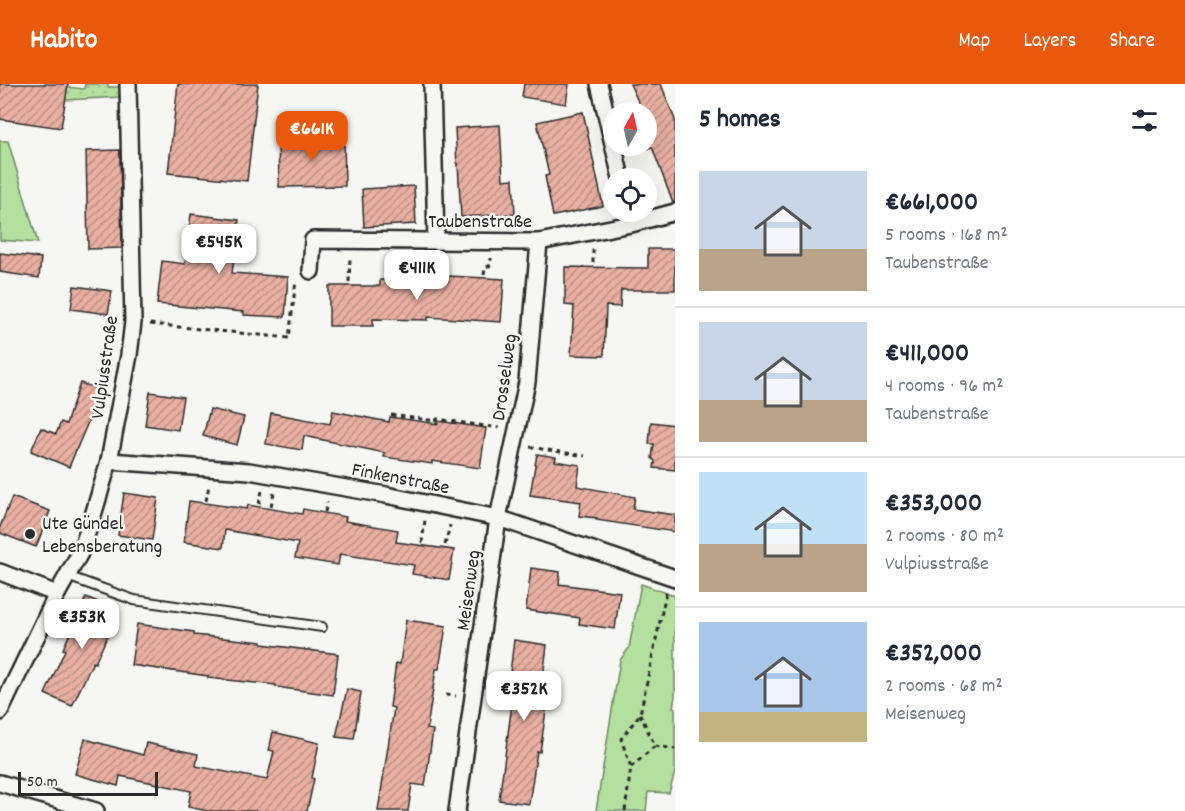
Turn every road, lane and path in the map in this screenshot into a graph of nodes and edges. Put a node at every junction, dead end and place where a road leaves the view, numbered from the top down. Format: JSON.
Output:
{"nodes":[{"id":1,"x":128,"y":84,"type":"edge"},
{"id":2,"x":432,"y":84,"type":"edge"},
{"id":3,"x":599,"y":84,"type":"edge"},
{"id":4,"x":619,"y":168,"type":"edge"},
{"id":5,"x":675,"y":212,"type":"edge"},
{"id":6,"x":657,"y":214,"type":"edge"},
{"id":7,"x":615,"y":222,"type":"edge"},
{"id":8,"x":350,"y":240,"type":"junction"},
{"id":9,"x":436,"y":241,"type":"junction"},
{"id":10,"x":538,"y":242,"type":"junction"},
{"id":11,"x":311,"y":271,"type":"joint"},
{"id":12,"x":349,"y":282,"type":"dead end"},
{"id":13,"x":133,"y":322,"type":"junction"},
{"id":14,"x":391,"y":415,"type":"dead end"},
{"id":15,"x":515,"y":437,"type":"junction"},
{"id":16,"x":585,"y":456,"type":"dead end"},
{"id":17,"x":110,"y":461,"type":"junction"},
{"id":18,"x":427,"y":503,"type":"junction"},
{"id":19,"x":498,"y":518,"type":"junction"},
{"id":20,"x":422,"y":543,"type":"dead end"},
{"id":21,"x":0,"y":572,"type":"edge"},
{"id":22,"x":67,"y":576,"type":"junction"},
{"id":23,"x":672,"y":577,"type":"edge"},
{"id":24,"x":57,"y":594,"type":"junction"},
{"id":25,"x":322,"y":627,"type":"dead end"},
{"id":26,"x":0,"y":712,"type":"edge"},
{"id":27,"x":640,"y":714,"type":"junction"},
{"id":28,"x":655,"y":746,"type":"junction"},
{"id":29,"x":675,"y":749,"type":"edge"},
{"id":30,"x":631,"y":767,"type":"junction"},
{"id":31,"x":0,"y":783,"type":"edge"},
{"id":32,"x":96,"y":811,"type":"edge"},
{"id":33,"x":457,"y":811,"type":"edge"},
{"id":34,"x":625,"y":811,"type":"edge"}],
"edges":[{"from":1,"to":13,"type":"street","name":"Vulpiusstraße"},
{"from":2,"to":9,"type":"street"},
{"from":3,"to":4,"type":"street"},
{"from":5,"to":6,"type":"street","name":"Taubenstraße"},
{"from":7,"to":10,"type":"street","name":"Taubenstraße"},
{"from":8,"to":9,"type":"street","name":"Taubenstraße"},
{"from":8,"to":11,"type":"street","name":"Taubenstraße"},
{"from":8,"to":12,"type":"path"},
{"from":9,"to":10,"type":"street","name":"Taubenstraße"},
{"from":10,"to":15,"type":"street","name":"Drosselweg"},
{"from":11,"to":13,"type":"path"},
{"from":13,"to":17,"type":"street","name":"Vulpiusstraße"},
{"from":14,"to":15,"type":"path"},
{"from":15,"to":16,"type":"path"},
{"from":15,"to":19,"type":"street","name":"Drosselweg"},
{"from":17,"to":18,"type":"street","name":"Finkenstraße"},
{"from":17,"to":22,"type":"street","name":"Vulpiusstraße"},
{"from":18,"to":19,"type":"street","name":"Finkenstraße"},
{"from":18,"to":20,"type":"path"},
{"from":19,"to":23,"type":"street","name":"Finkenstraße"},
{"from":19,"to":33,"type":"street","name":"Meisenweg"},
{"from":21,"to":24,"type":"street"},
{"from":22,"to":24,"type":"street","name":"Vulpiusstraße"},
{"from":22,"to":25,"type":"lane"},
{"from":23,"to":27,"type":"path"},
{"from":24,"to":26,"type":"street","name":"Vulpiusstraße"},
{"from":27,"to":28,"type":"path"},
{"from":27,"to":30,"type":"path"},
{"from":28,"to":29,"type":"path"},
{"from":28,"to":30,"type":"path"},
{"from":30,"to":34,"type":"path"},
{"from":31,"to":32,"type":"street"}]}
